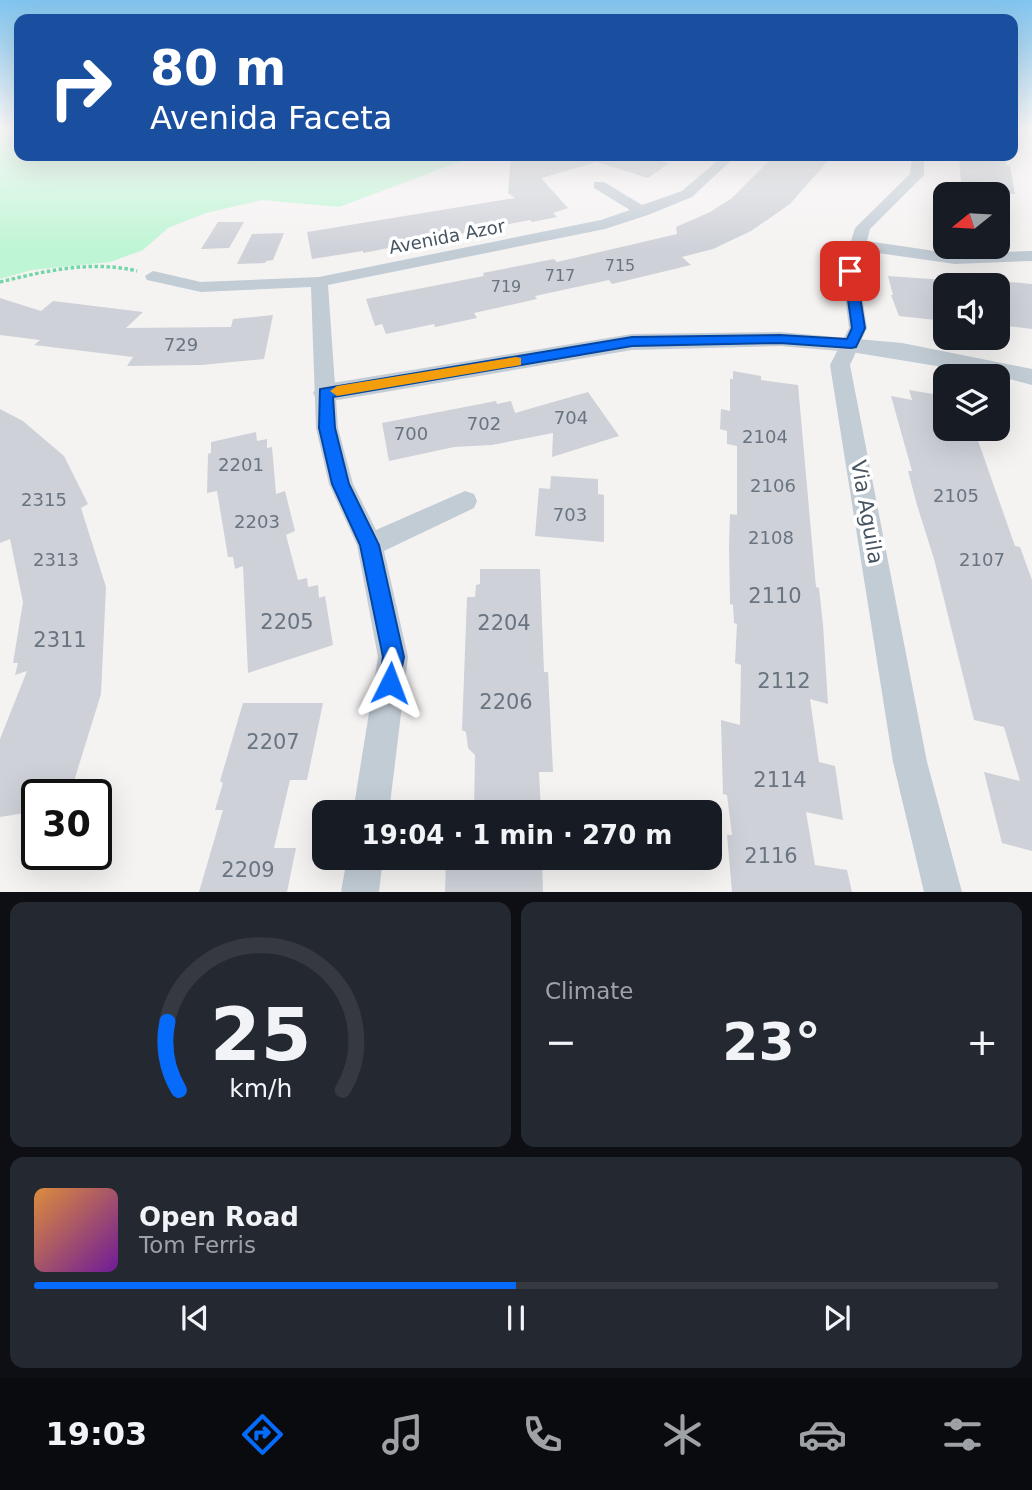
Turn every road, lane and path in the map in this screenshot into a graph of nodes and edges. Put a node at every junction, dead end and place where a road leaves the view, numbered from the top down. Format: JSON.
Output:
{"nodes":[{"id":1,"x":716,"y":169,"type":"edge"},
{"id":2,"x":917,"y":169,"type":"edge"},
{"id":3,"x":599,"y":185,"type":"dead end"},
{"id":4,"x":643,"y":212,"type":"junction"},
{"id":5,"x":859,"y":245,"type":"junction"},
{"id":6,"x":1032,"y":256,"type":"edge"},
{"id":7,"x":153,"y":276,"type":"joint"},
{"id":8,"x":0,"y":282,"type":"edge"},
{"id":9,"x":319,"y":282,"type":"junction"},
{"id":10,"x":851,"y":344,"type":"junction"},
{"id":11,"x":1032,"y":377,"type":"edge"},
{"id":12,"x":326,"y":393,"type":"junction"},
{"id":13,"x":465,"y":501,"type":"dead end"},
{"id":14,"x":370,"y":545,"type":"junction"},
{"id":15,"x":373,"y":800,"type":"edge"},
{"id":16,"x":363,"y":870,"type":"edge"},
{"id":17,"x":360,"y":891,"type":"edge"},
{"id":18,"x":943,"y":891,"type":"edge"}],
"edges":[{"from":1,"to":4,"type":"street","name":"Avenida Azor"},
{"from":2,"to":5,"type":"street","name":"Via Aguila"},
{"from":3,"to":4,"type":"street"},
{"from":4,"to":9,"type":"street","name":"Avenida Azor"},
{"from":5,"to":6,"type":"street"},
{"from":5,"to":10,"type":"street","name":"Via Aguila"},
{"from":7,"to":8,"type":"path"},
{"from":7,"to":9,"type":"street","name":"Avenida Azor"},
{"from":9,"to":12,"type":"street"},
{"from":10,"to":11,"type":"street"},
{"from":10,"to":12,"type":"street"},
{"from":10,"to":18,"type":"street","name":"Via Aguila"},
{"from":12,"to":14,"type":"street"},
{"from":13,"to":14,"type":"street"},
{"from":14,"to":15,"type":"street"},
{"from":16,"to":17,"type":"street"}]}
